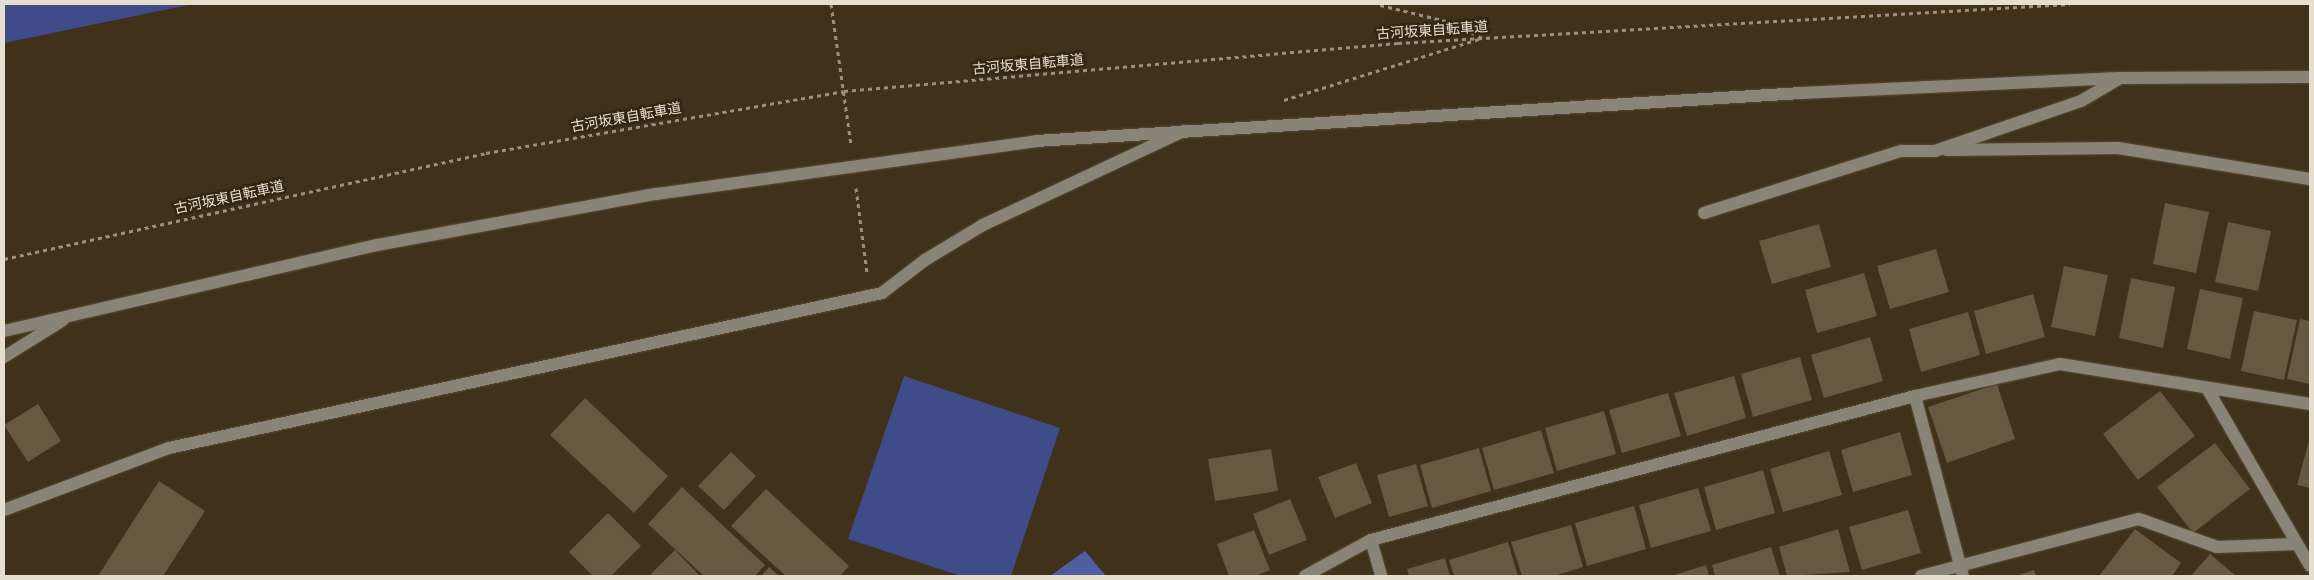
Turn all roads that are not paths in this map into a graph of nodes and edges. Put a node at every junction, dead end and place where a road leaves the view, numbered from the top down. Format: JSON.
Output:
{"nodes":[{"id":1,"x":2310,"y":77,"type":"edge"},
{"id":2,"x":2119,"y":78,"type":"junction"},
{"id":3,"x":1192,"y":128,"type":"junction"},
{"id":4,"x":1934,"y":151,"type":"junction"},
{"id":5,"x":2310,"y":179,"type":"edge"},
{"id":6,"x":1704,"y":213,"type":"dead end"},
{"id":7,"x":71,"y":315,"type":"junction"},
{"id":8,"x":4,"y":331,"type":"edge"},
{"id":9,"x":4,"y":357,"type":"edge"},
{"id":10,"x":2208,"y":390,"type":"junction"},
{"id":11,"x":1916,"y":396,"type":"junction"},
{"id":12,"x":2310,"y":404,"type":"edge"},
{"id":13,"x":4,"y":510,"type":"edge"},
{"id":14,"x":1371,"y":540,"type":"junction"},
{"id":15,"x":2297,"y":544,"type":"junction"},
{"id":16,"x":2310,"y":566,"type":"edge"},
{"id":17,"x":1962,"y":571,"type":"edge"},
{"id":18,"x":1305,"y":576,"type":"edge"},
{"id":19,"x":1381,"y":576,"type":"edge"},
{"id":20,"x":1921,"y":576,"type":"edge"}],
"edges":[{"from":1,"to":2,"type":"street"},
{"from":2,"to":3,"type":"street"},
{"from":2,"to":4,"type":"street"},
{"from":3,"to":7,"type":"street"},
{"from":3,"to":13,"type":"street"},
{"from":4,"to":5,"type":"street"},
{"from":4,"to":6,"type":"street"},
{"from":7,"to":8,"type":"street"},
{"from":7,"to":9,"type":"street"},
{"from":10,"to":11,"type":"street"},
{"from":10,"to":12,"type":"street"},
{"from":10,"to":15,"type":"street"},
{"from":11,"to":14,"type":"street"},
{"from":11,"to":17,"type":"street"},
{"from":14,"to":18,"type":"street"},
{"from":14,"to":19,"type":"street"},
{"from":15,"to":16,"type":"street"},
{"from":15,"to":17,"type":"street"},
{"from":17,"to":20,"type":"street"}]}
